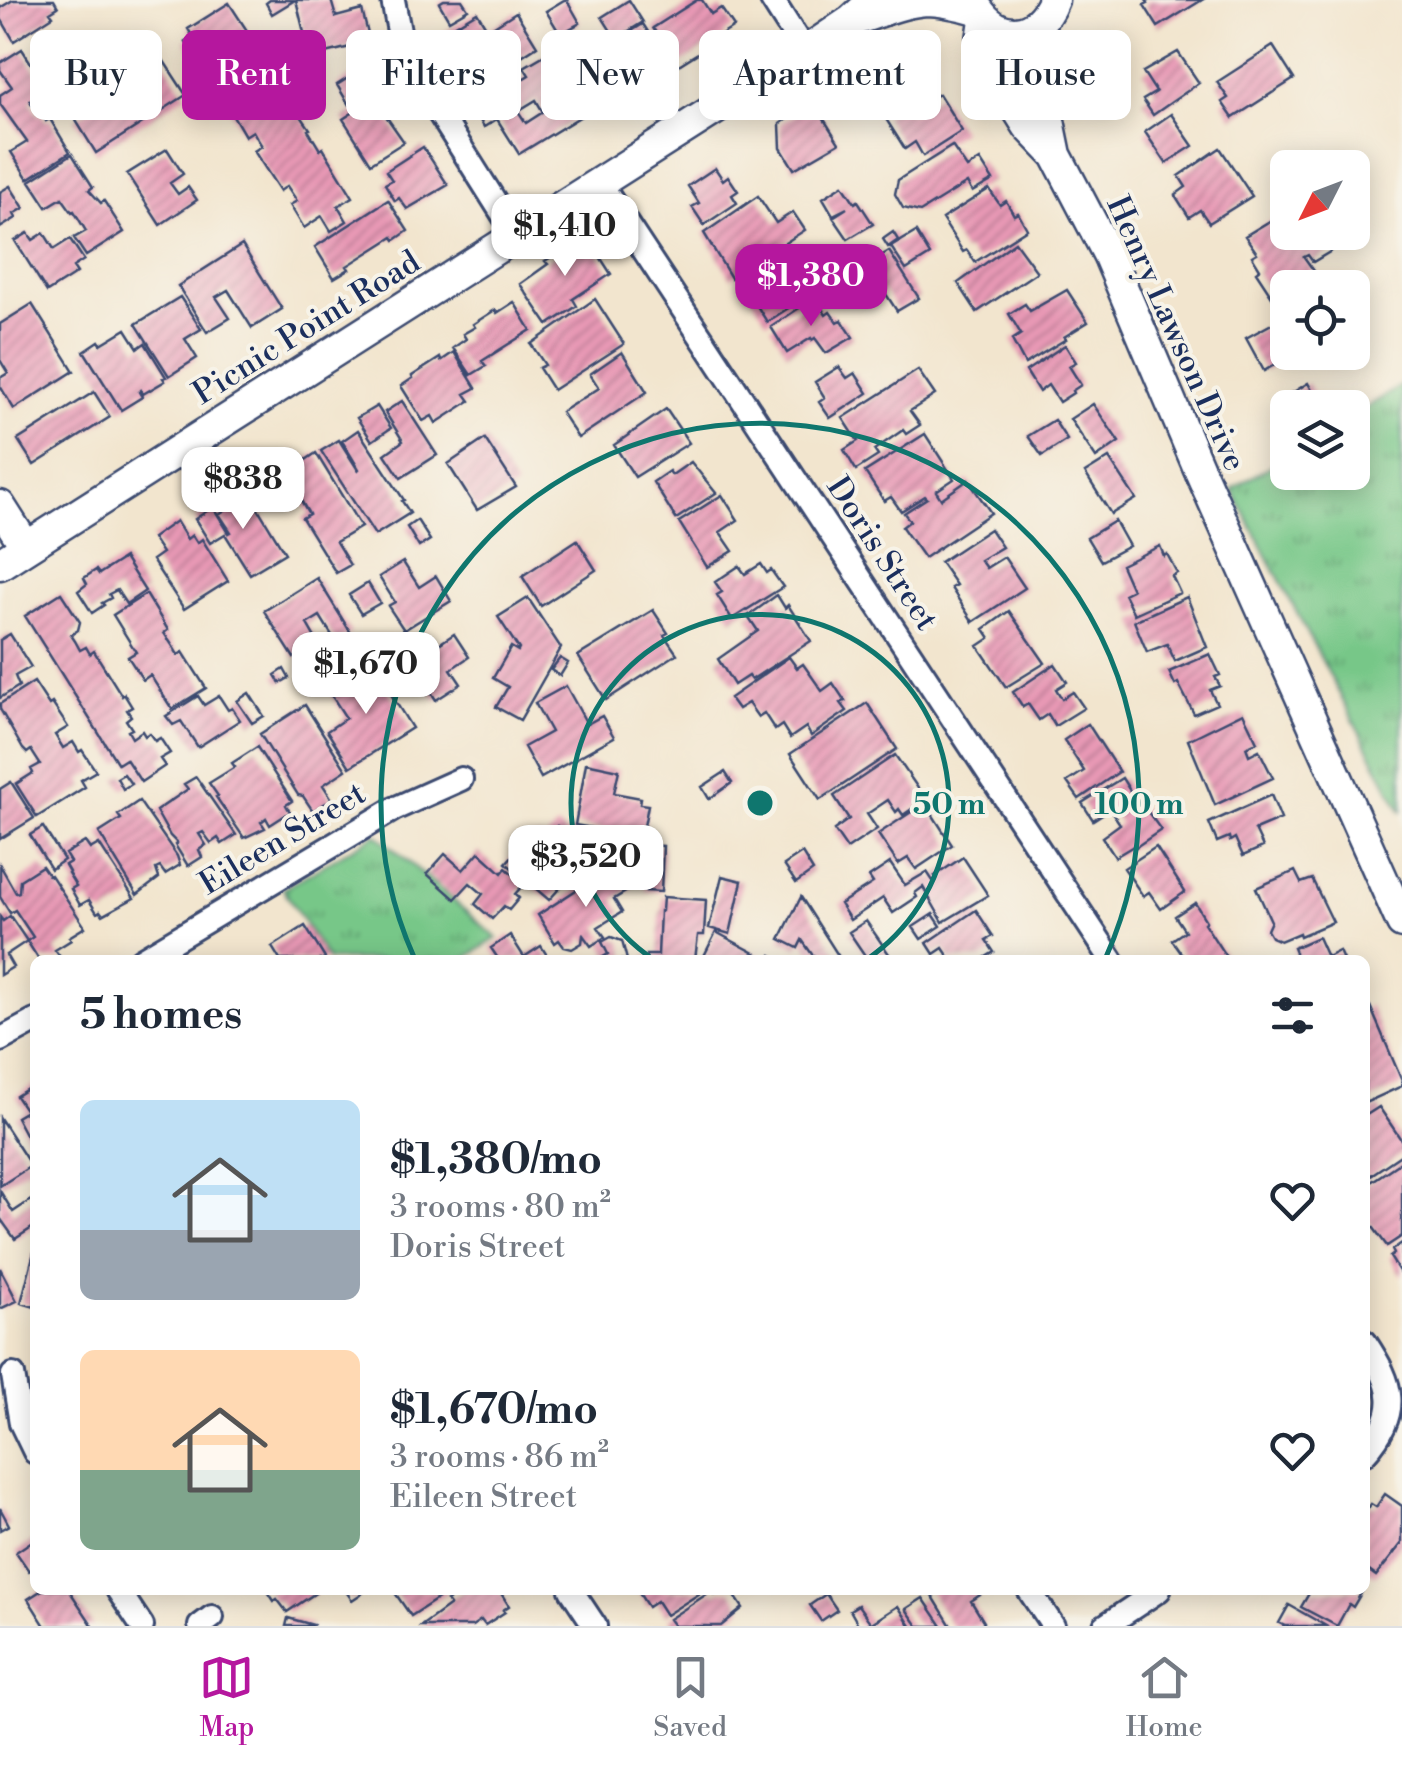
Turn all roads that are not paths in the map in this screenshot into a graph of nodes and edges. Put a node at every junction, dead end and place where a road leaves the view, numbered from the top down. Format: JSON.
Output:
{"nodes":[{"id":1,"x":393,"y":0,"type":"edge"},
{"id":2,"x":772,"y":0,"type":"edge"},
{"id":3,"x":874,"y":0,"type":"edge"},
{"id":4,"x":979,"y":10,"type":"edge"},
{"id":5,"x":1045,"y":12,"type":"edge"},
{"id":6,"x":851,"y":21,"type":"junction"},
{"id":7,"x":792,"y":30,"type":"edge"},
{"id":8,"x":838,"y":30,"type":"edge"},
{"id":9,"x":699,"y":119,"type":"edge"},
{"id":10,"x":1056,"y":156,"type":"junction"},
{"id":11,"x":599,"y":182,"type":"junction"},
{"id":12,"x":516,"y":235,"type":"junction"},
{"id":13,"x":0,"y":506,"type":"edge"},
{"id":14,"x":26,"y":547,"type":"junction"},
{"id":15,"x":0,"y":564,"type":"edge"},
{"id":16,"x":462,"y":780,"type":"dead end"},
{"id":17,"x":1402,"y":924,"type":"edge"},
{"id":18,"x":149,"y":955,"type":"edge"},
{"id":19,"x":1109,"y":955,"type":"edge"},
{"id":20,"x":30,"y":1024,"type":"edge"},
{"id":21,"x":0,"y":1040,"type":"edge"},
{"id":22,"x":1370,"y":1350,"type":"edge"},
{"id":23,"x":13,"y":1375,"type":"dead end"},
{"id":24,"x":30,"y":1441,"type":"edge"},
{"id":25,"x":1370,"y":1447,"type":"edge"},
{"id":26,"x":121,"y":1595,"type":"edge"},
{"id":27,"x":574,"y":1595,"type":"edge"},
{"id":28,"x":1032,"y":1595,"type":"edge"},
{"id":29,"x":1152,"y":1595,"type":"edge"},
{"id":30,"x":142,"y":1626,"type":"edge"},
{"id":31,"x":595,"y":1626,"type":"edge"},
{"id":32,"x":1053,"y":1626,"type":"edge"},
{"id":33,"x":1105,"y":1626,"type":"edge"}],
"edges":[{"from":1,"to":12,"type":"street"},
{"from":2,"to":7,"type":"street"},
{"from":3,"to":6,"type":"street","name":"Picnic Point Road"},
{"from":4,"to":5,"type":"street","name":"Picnic Point Road"},
{"from":4,"to":6,"type":"street","name":"Picnic Point Road"},
{"from":4,"to":10,"type":"street","name":"Henry Lawson Drive"},
{"from":5,"to":10,"type":"street","name":"Henry Lawson Drive"},
{"from":6,"to":8,"type":"street","name":"Picnic Point Road"},
{"from":9,"to":11,"type":"street","name":"Picnic Point Road"},
{"from":10,"to":17,"type":"street","name":"Henry Lawson Drive"},
{"from":11,"to":12,"type":"street","name":"Picnic Point Road"},
{"from":11,"to":19,"type":"street","name":"Doris Street"},
{"from":12,"to":14,"type":"street","name":"Picnic Point Road"},
{"from":13,"to":14,"type":"street"},
{"from":14,"to":15,"type":"street","name":"Picnic Point Road"},
{"from":16,"to":18,"type":"street","name":"Eileen Street"},
{"from":20,"to":21,"type":"street"},
{"from":22,"to":25,"type":"street"},
{"from":23,"to":24,"type":"street"},
{"from":26,"to":30,"type":"street"},
{"from":27,"to":31,"type":"street"},
{"from":28,"to":32,"type":"street"},
{"from":29,"to":33,"type":"street"}]}
